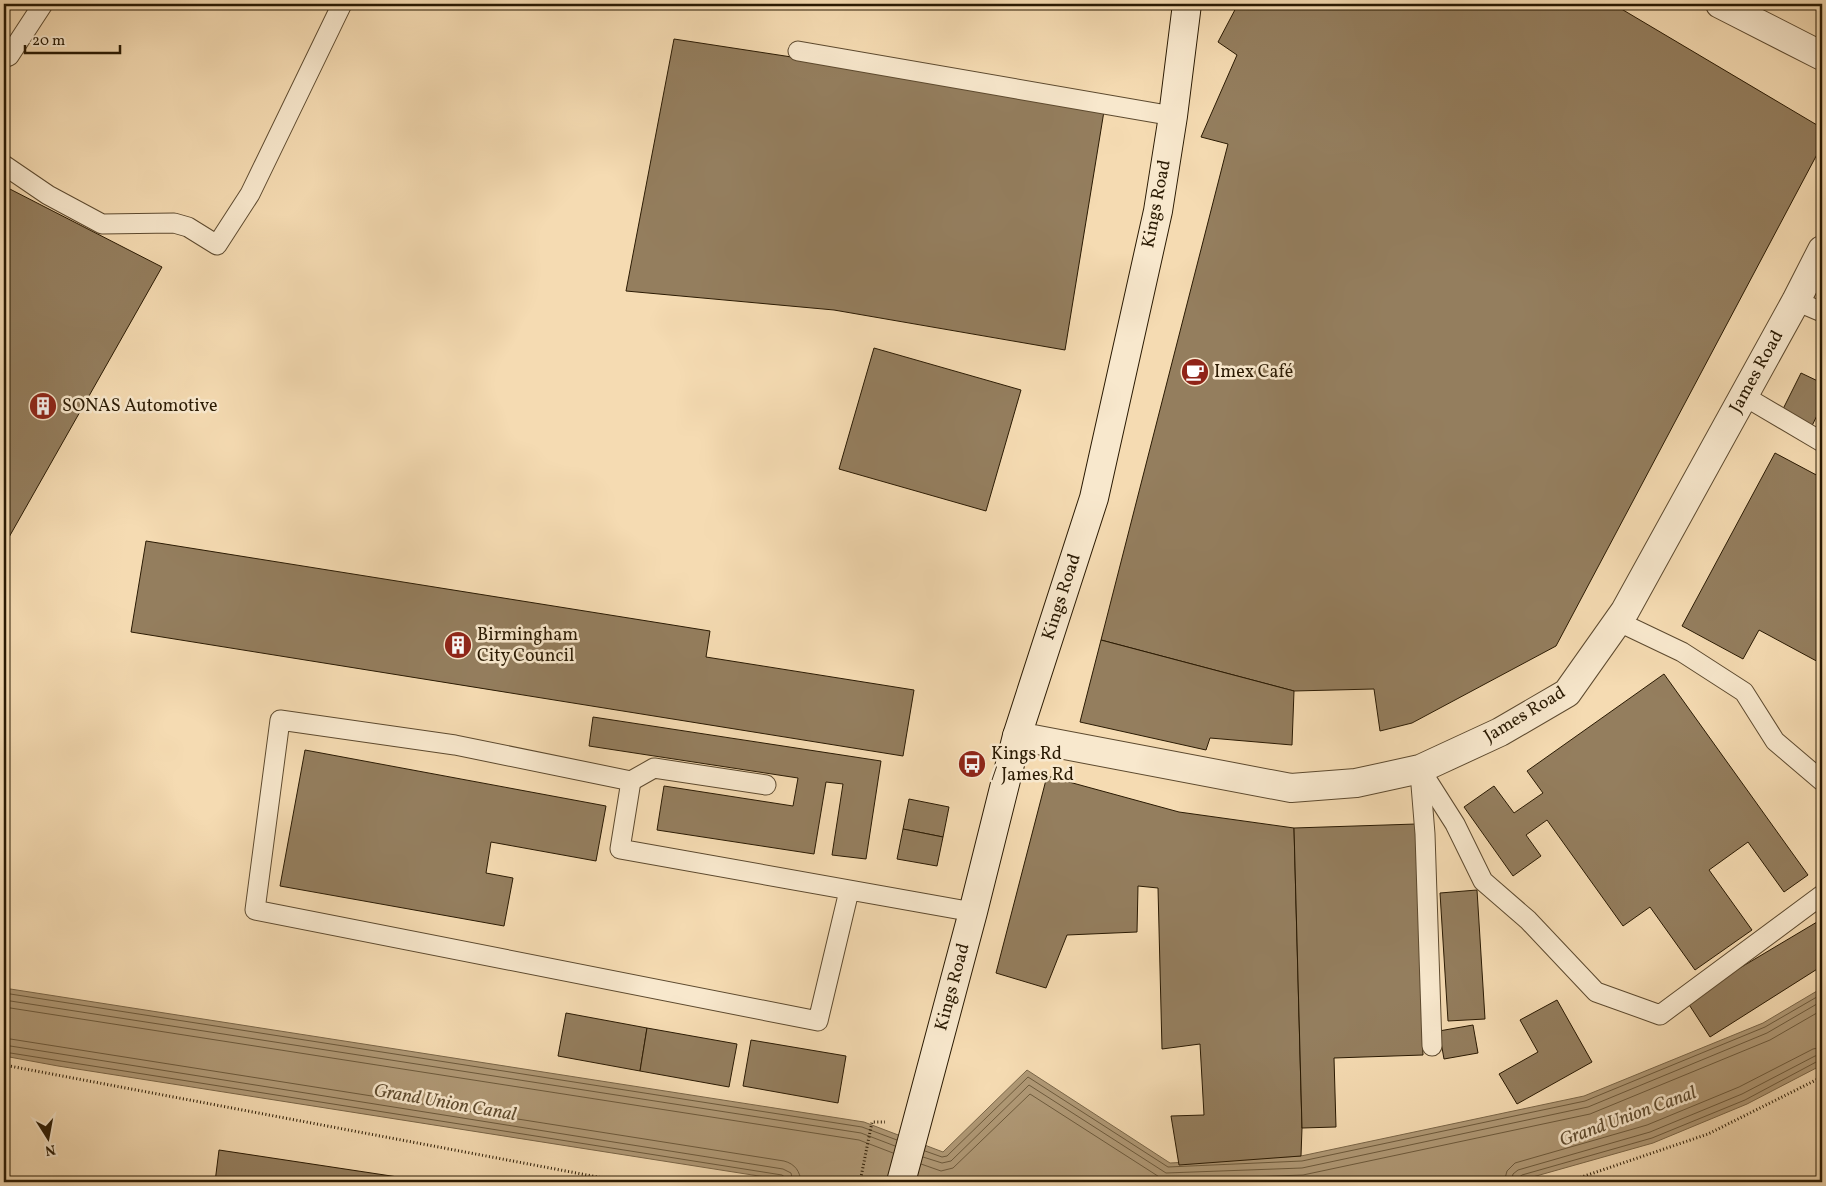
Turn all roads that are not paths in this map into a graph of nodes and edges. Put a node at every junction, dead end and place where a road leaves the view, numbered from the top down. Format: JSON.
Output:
{"nodes":[{"id":1,"x":43,"y":4,"type":"edge"},
{"id":2,"x":342,"y":4,"type":"edge"},
{"id":3,"x":1187,"y":4,"type":"edge"},
{"id":4,"x":1720,"y":4,"type":"edge"},
{"id":5,"x":798,"y":51,"type":"dead end"},
{"id":6,"x":1822,"y":56,"type":"edge"},
{"id":7,"x":4,"y":58,"type":"edge"},
{"id":8,"x":1173,"y":116,"type":"junction"},
{"id":9,"x":4,"y":165,"type":"edge"},
{"id":10,"x":1822,"y":250,"type":"edge"},
{"id":11,"x":1796,"y":301,"type":"junction"},
{"id":12,"x":1822,"y":312,"type":"edge"},
{"id":13,"x":1744,"y":396,"type":"junction"},
{"id":14,"x":1822,"y":442,"type":"edge"},
{"id":15,"x":1617,"y":622,"type":"junction"},
{"id":16,"x":1017,"y":736,"type":"junction"},
{"id":17,"x":1420,"y":769,"type":"junction"},
{"id":18,"x":631,"y":781,"type":"junction"},
{"id":19,"x":1822,"y":781,"type":"edge"},
{"id":20,"x":766,"y":785,"type":"dead end"},
{"id":21,"x":849,"y":890,"type":"junction"},
{"id":22,"x":1822,"y":895,"type":"edge"},
{"id":23,"x":973,"y":912,"type":"junction"},
{"id":24,"x":1432,"y":1046,"type":"dead end"},
{"id":25,"x":901,"y":1182,"type":"edge"}],
"edges":[{"from":1,"to":7,"type":"lane"},
{"from":2,"to":9,"type":"lane"},
{"from":3,"to":8,"type":"street","name":"Kings Road"},
{"from":4,"to":6,"type":"street"},
{"from":5,"to":8,"type":"lane"},
{"from":8,"to":16,"type":"street","name":"Kings Road"},
{"from":10,"to":11,"type":"street","name":"James Road"},
{"from":11,"to":12,"type":"lane"},
{"from":11,"to":13,"type":"street","name":"James Road"},
{"from":13,"to":14,"type":"lane"},
{"from":13,"to":15,"type":"street","name":"James Road"},
{"from":15,"to":17,"type":"street","name":"James Road"},
{"from":15,"to":19,"type":"lane"},
{"from":16,"to":17,"type":"street","name":"James Road"},
{"from":16,"to":23,"type":"street","name":"Kings Road"},
{"from":17,"to":22,"type":"lane"},
{"from":17,"to":24,"type":"lane"},
{"from":18,"to":20,"type":"lane"},
{"from":18,"to":21,"type":"lane"},
{"from":18,"to":21,"type":"lane"},
{"from":21,"to":23,"type":"lane"},
{"from":23,"to":25,"type":"street","name":"Kings Road"}]}
